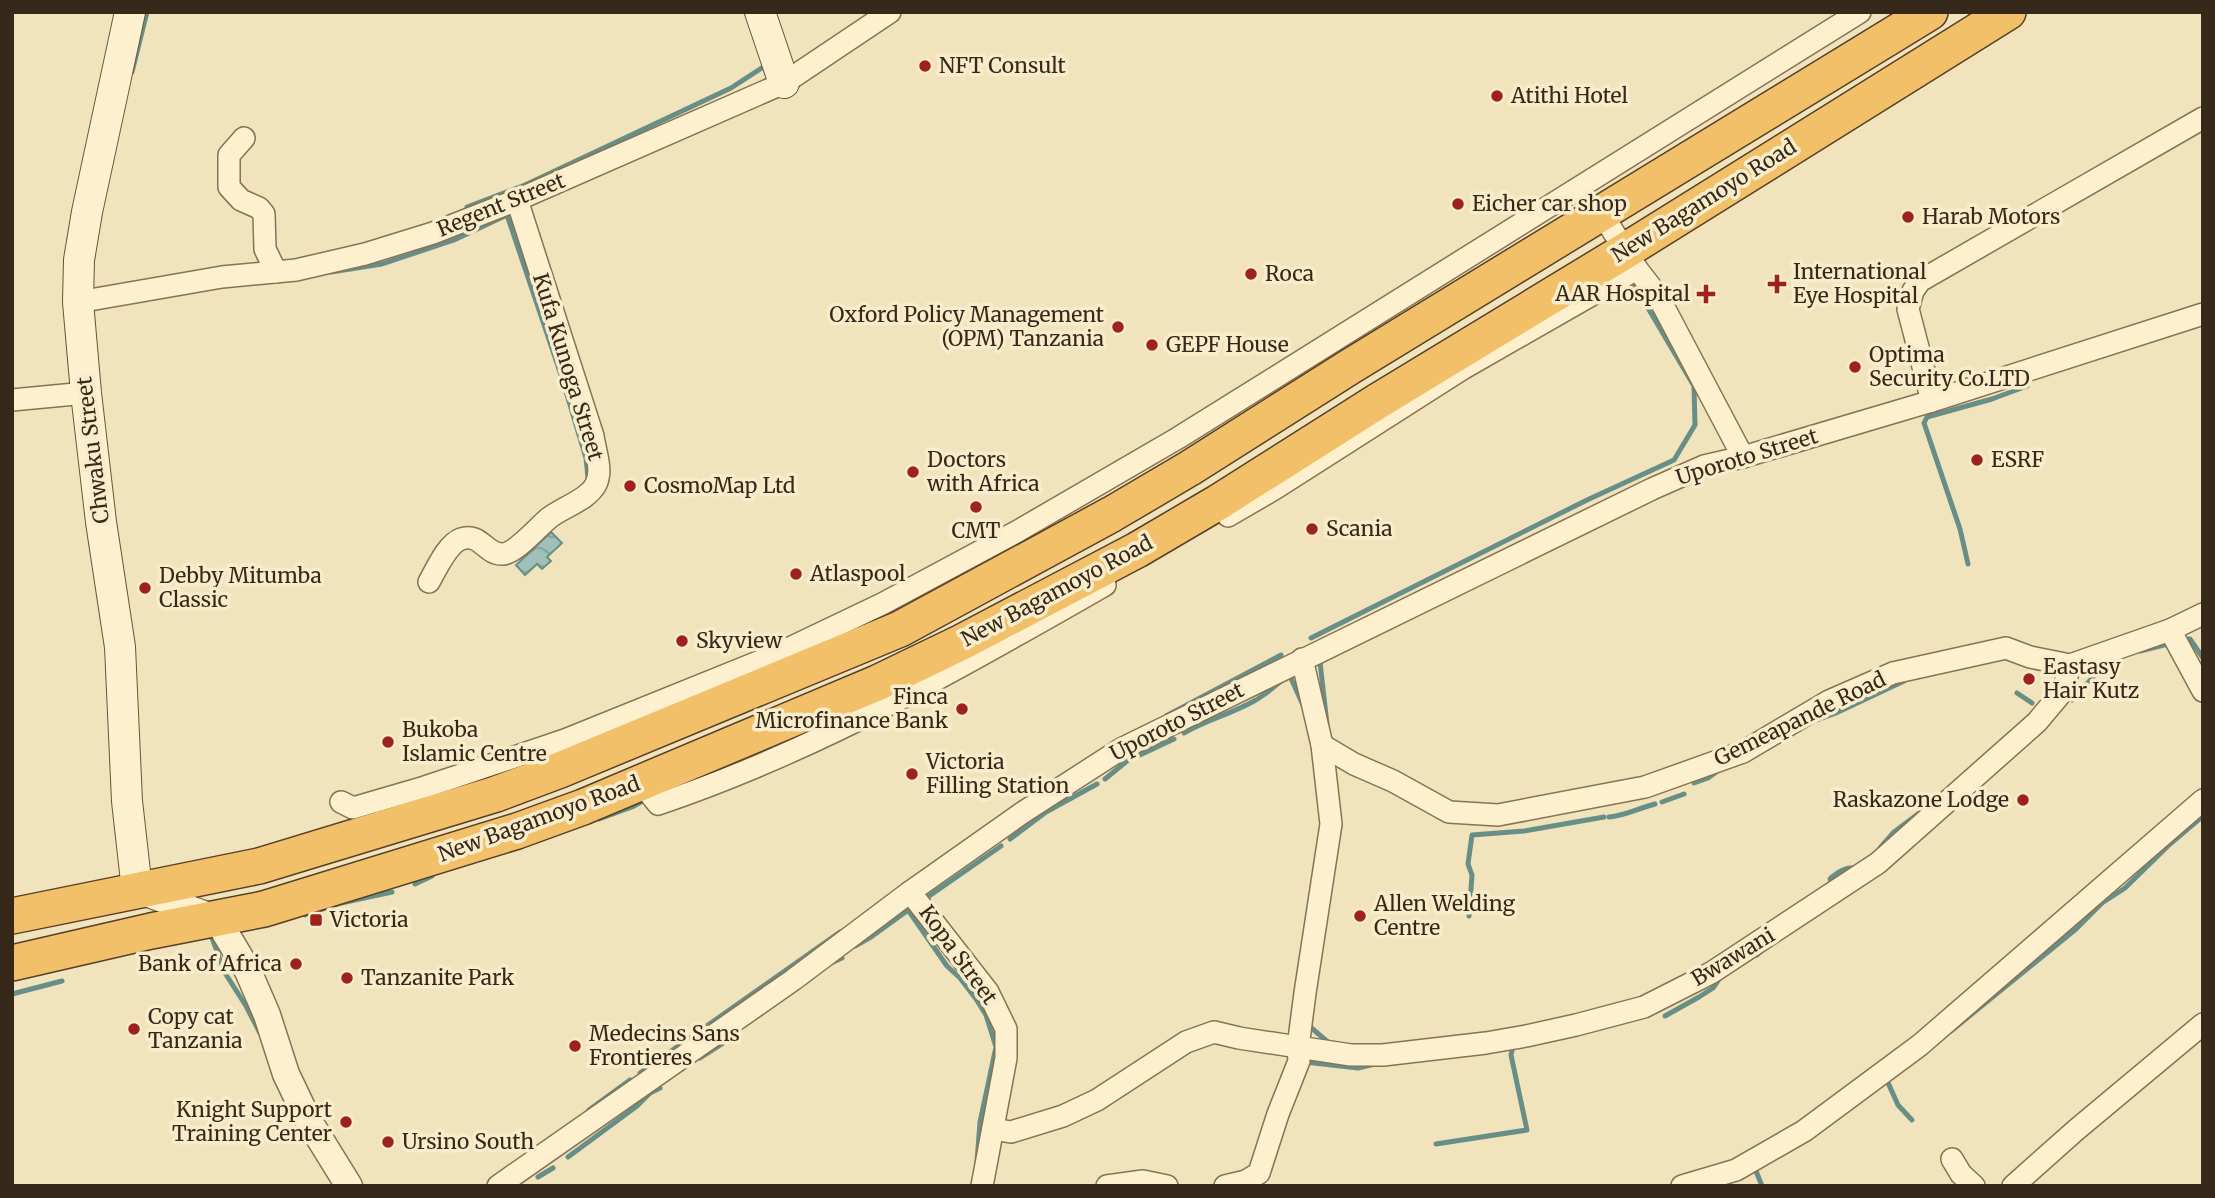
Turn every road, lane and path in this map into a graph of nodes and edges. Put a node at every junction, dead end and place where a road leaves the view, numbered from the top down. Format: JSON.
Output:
{"nodes":[{"id":1,"x":130,"y":12,"type":"edge"},
{"id":2,"x":760,"y":12,"type":"edge"},
{"id":3,"x":890,"y":12,"type":"edge"},
{"id":4,"x":1860,"y":12,"type":"edge"},
{"id":5,"x":1930,"y":12,"type":"edge"},
{"id":6,"x":2008,"y":12,"type":"edge"},
{"id":7,"x":784,"y":83,"type":"junction"},
{"id":8,"x":2203,"y":118,"type":"edge"},
{"id":9,"x":244,"y":138,"type":"dead end"},
{"id":10,"x":517,"y":200,"type":"junction"},
{"id":11,"x":1602,"y":214,"type":"junction"},
{"id":12,"x":1631,"y":260,"type":"junction"},
{"id":13,"x":276,"y":272,"type":"junction"},
{"id":14,"x":78,"y":302,"type":"junction"},
{"id":15,"x":2203,"y":314,"type":"edge"},
{"id":16,"x":86,"y":393,"type":"junction"},
{"id":17,"x":12,"y":400,"type":"edge"},
{"id":18,"x":1931,"y":401,"type":"junction"},
{"id":19,"x":1743,"y":457,"type":"junction"},
{"id":20,"x":429,"y":582,"type":"dead end"},
{"id":21,"x":2203,"y":614,"type":"edge"},
{"id":22,"x":2170,"y":630,"type":"junction"},
{"id":23,"x":1302,"y":659,"type":"junction"},
{"id":24,"x":2070,"y":665,"type":"junction"},
{"id":25,"x":2203,"y":691,"type":"edge"},
{"id":26,"x":1322,"y":745,"type":"junction"},
{"id":27,"x":2203,"y":800,"type":"edge"},
{"id":28,"x":341,"y":802,"type":"dead end"},
{"id":29,"x":137,"y":890,"type":"junction"},
{"id":30,"x":910,"y":891,"type":"junction"},
{"id":31,"x":12,"y":916,"type":"edge"},
{"id":32,"x":217,"y":919,"type":"junction"},
{"id":33,"x":12,"y":963,"type":"edge"},
{"id":34,"x":2203,"y":1024,"type":"edge"},
{"id":35,"x":1298,"y":1047,"type":"junction"},
{"id":36,"x":993,"y":1129,"type":"junction"},
{"id":37,"x":1952,"y":1159,"type":"dead end"},
{"id":38,"x":1260,"y":1180,"type":"edge"},
{"id":39,"x":349,"y":1186,"type":"edge"},
{"id":40,"x":498,"y":1186,"type":"edge"},
{"id":41,"x":982,"y":1186,"type":"edge"},
{"id":42,"x":1107,"y":1186,"type":"edge"},
{"id":43,"x":1167,"y":1186,"type":"edge"},
{"id":44,"x":1225,"y":1186,"type":"edge"},
{"id":45,"x":1682,"y":1186,"type":"edge"},
{"id":46,"x":1974,"y":1186,"type":"edge"},
{"id":47,"x":2013,"y":1186,"type":"edge"}],
"edges":[{"from":1,"to":14,"type":"main road","name":"Chwaku Street"},
{"from":2,"to":7,"type":"main road"},
{"from":3,"to":7,"type":"street","name":"Regent Street"},
{"from":4,"to":28,"type":"street"},
{"from":5,"to":11,"type":"highway","name":"New Bagamoyo Road"},
{"from":6,"to":12,"type":"highway","name":"New Bagamoyo Road"},
{"from":7,"to":10,"type":"street","name":"Regent Street"},
{"from":8,"to":18,"type":"street"},
{"from":9,"to":13,"type":"street"},
{"from":10,"to":13,"type":"street","name":"Regent Street"},
{"from":10,"to":20,"type":"street","name":"Kufa Kunoga Street"},
{"from":11,"to":12,"type":"street"},
{"from":11,"to":29,"type":"highway","name":"New Bagamoyo Road"},
{"from":12,"to":19,"type":"street"},
{"from":12,"to":32,"type":"highway","name":"New Bagamoyo Road"},
{"from":13,"to":14,"type":"street","name":"Regent Street"},
{"from":14,"to":16,"type":"main road","name":"Chwaku Street"},
{"from":15,"to":18,"type":"street","name":"Uporoto Street"},
{"from":16,"to":17,"type":"street"},
{"from":16,"to":29,"type":"main road","name":"Chwaku Street"},
{"from":18,"to":19,"type":"street","name":"Uporoto Street"},
{"from":19,"to":23,"type":"street","name":"Uporoto Street"},
{"from":21,"to":22,"type":"street"},
{"from":22,"to":24,"type":"street"},
{"from":22,"to":25,"type":"street"},
{"from":23,"to":26,"type":"street"},
{"from":23,"to":30,"type":"street","name":"Uporoto Street"},
{"from":24,"to":26,"type":"street","name":"Gemeapande Road"},
{"from":24,"to":35,"type":"street","name":"Bwawani"},
{"from":26,"to":35,"type":"street"},
{"from":27,"to":45,"type":"street"},
{"from":29,"to":31,"type":"highway","name":"New Bagamoyo Road"},
{"from":29,"to":32,"type":"street"},
{"from":30,"to":36,"type":"street","name":"Kopa Street"},
{"from":30,"to":40,"type":"street","name":"Uporoto Street"},
{"from":32,"to":33,"type":"highway","name":"New Bagamoyo Road"},
{"from":32,"to":39,"type":"street"},
{"from":34,"to":47,"type":"street"},
{"from":35,"to":36,"type":"street","name":"Bwawani"},
{"from":35,"to":38,"type":"street"},
{"from":36,"to":41,"type":"street","name":"Kopa Street"},
{"from":37,"to":46,"type":"street"},
{"from":38,"to":44,"type":"street"},
{"from":42,"to":43,"type":"street"}]}
